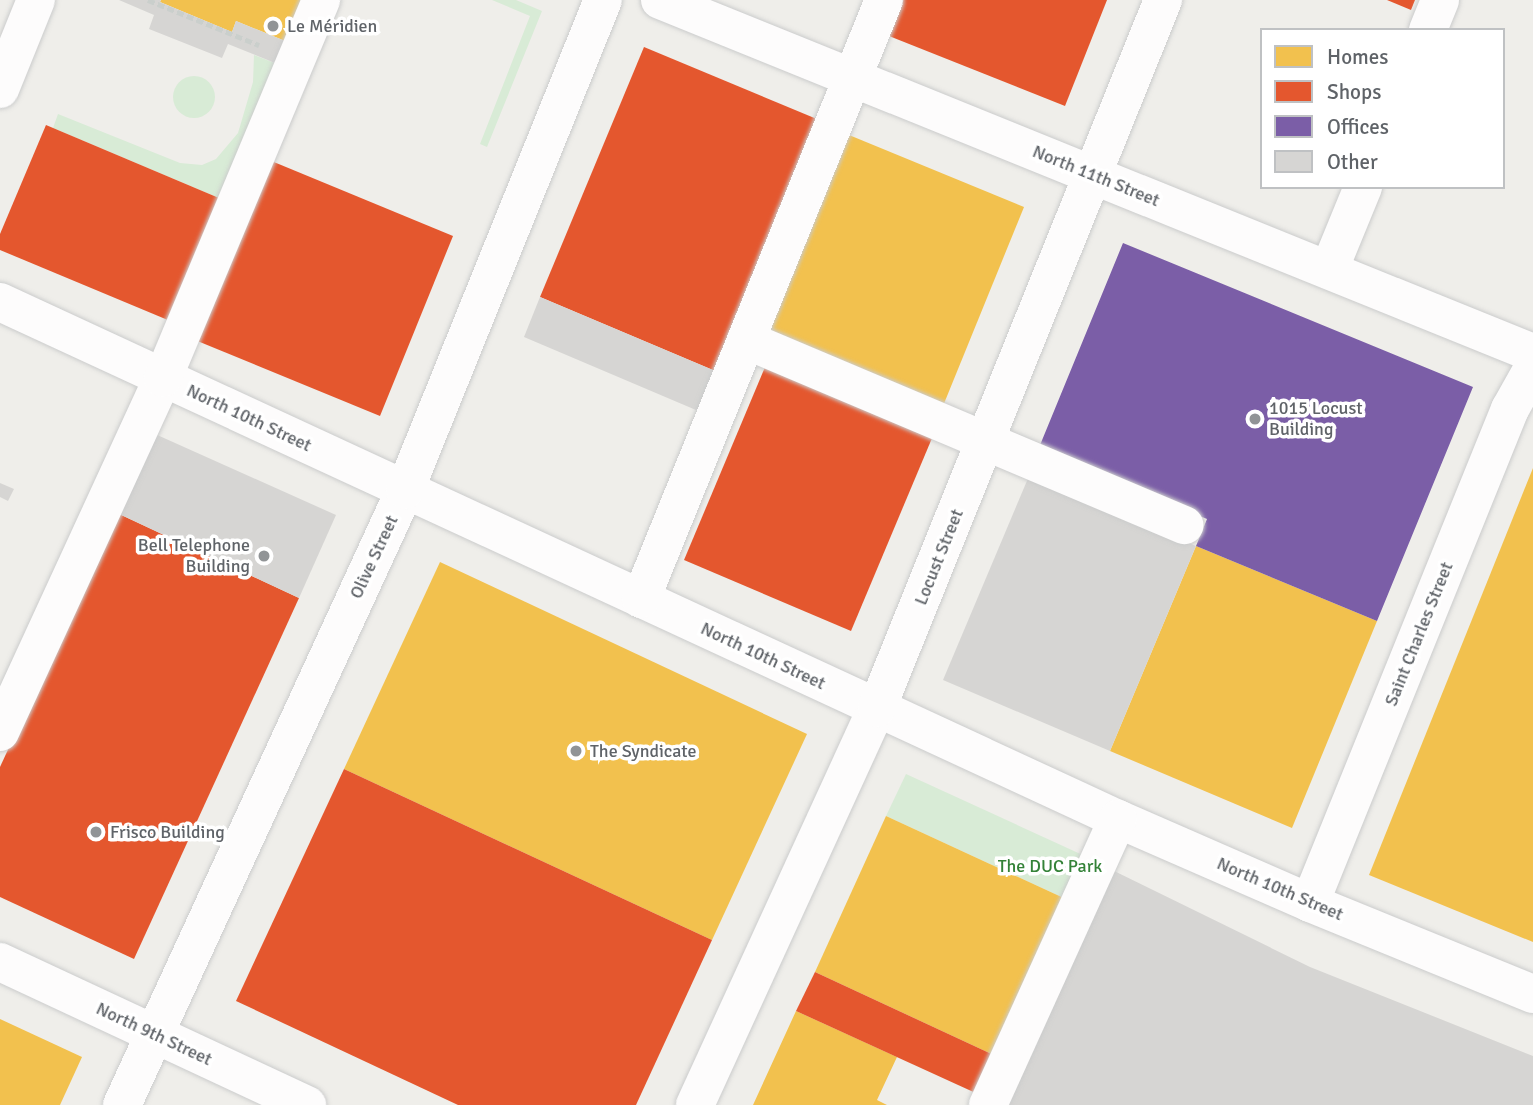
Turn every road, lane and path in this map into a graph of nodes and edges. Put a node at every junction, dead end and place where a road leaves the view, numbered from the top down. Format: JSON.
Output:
{"nodes":[{"id":1,"x":36,"y":0,"type":"edge"},
{"id":2,"x":148,"y":0,"type":"edge"},
{"id":3,"x":321,"y":0,"type":"edge"},
{"id":4,"x":603,"y":0,"type":"edge"},
{"id":5,"x":660,"y":0,"type":"edge"},
{"id":6,"x":884,"y":0,"type":"edge"},
{"id":7,"x":1163,"y":0,"type":"edge"},
{"id":8,"x":1440,"y":0,"type":"edge"},
{"id":9,"x":1429,"y":28,"type":"edge"},
{"id":10,"x":295,"y":60,"type":"junction"},
{"id":11,"x":853,"y":78,"type":"junction"},
{"id":12,"x":0,"y":89,"type":"edge"},
{"id":13,"x":1093,"y":174,"type":"junction"},
{"id":14,"x":1362,"y":189,"type":"edge"},
{"id":15,"x":1329,"y":270,"type":"junction"},
{"id":16,"x":0,"y":302,"type":"edge"},
{"id":17,"x":746,"y":340,"type":"junction"},
{"id":18,"x":1533,"y":353,"type":"edge"},
{"id":19,"x":1533,"y":368,"type":"edge"},
{"id":20,"x":163,"y":378,"type":"junction"},
{"id":21,"x":987,"y":441,"type":"junction"},
{"id":22,"x":405,"y":490,"type":"junction"},
{"id":23,"x":1185,"y":525,"type":"dead end"},
{"id":24,"x":640,"y":599,"type":"junction"},
{"id":25,"x":877,"y":708,"type":"junction"},
{"id":26,"x":0,"y":732,"type":"edge"},
{"id":27,"x":1118,"y":819,"type":"junction"},
{"id":28,"x":1310,"y":903,"type":"junction"},
{"id":29,"x":0,"y":962,"type":"edge"},
{"id":30,"x":1533,"y":994,"type":"edge"},
{"id":31,"x":155,"y":1035,"type":"junction"},
{"id":32,"x":122,"y":1105,"type":"edge"},
{"id":33,"x":307,"y":1105,"type":"edge"},
{"id":34,"x":695,"y":1105,"type":"edge"},
{"id":35,"x":988,"y":1105,"type":"edge"}],
"edges":[{"from":1,"to":12,"type":"street"},
{"from":2,"to":10,"type":"path"},
{"from":3,"to":10,"type":"street"},
{"from":4,"to":22,"type":"street","name":"Olive Street"},
{"from":5,"to":11,"type":"street","name":"North 11th Street"},
{"from":6,"to":11,"type":"street"},
{"from":7,"to":13,"type":"street","name":"Locust Street"},
{"from":8,"to":9,"type":"street"},
{"from":10,"to":20,"type":"street"},
{"from":11,"to":13,"type":"street","name":"North 11th Street"},
{"from":11,"to":17,"type":"street"},
{"from":13,"to":15,"type":"street","name":"North 11th Street"},
{"from":13,"to":21,"type":"street","name":"Locust Street"},
{"from":14,"to":15,"type":"street"},
{"from":15,"to":18,"type":"street","name":"North 11th Street"},
{"from":16,"to":20,"type":"street","name":"North 10th Street"},
{"from":17,"to":21,"type":"street"},
{"from":17,"to":24,"type":"street"},
{"from":19,"to":28,"type":"street","name":"Saint Charles Street"},
{"from":20,"to":22,"type":"street","name":"North 10th Street"},
{"from":20,"to":26,"type":"street"},
{"from":21,"to":23,"type":"street"},
{"from":21,"to":25,"type":"street","name":"Locust Street"},
{"from":22,"to":24,"type":"street","name":"North 10th Street"},
{"from":22,"to":31,"type":"street","name":"Olive Street"},
{"from":24,"to":25,"type":"street","name":"North 10th Street"},
{"from":25,"to":27,"type":"street","name":"North 10th Street"},
{"from":25,"to":34,"type":"street","name":"Locust Street"},
{"from":27,"to":28,"type":"street","name":"North 10th Street"},
{"from":27,"to":35,"type":"street"},
{"from":28,"to":30,"type":"street","name":"North 10th Street"},
{"from":29,"to":31,"type":"street","name":"North 9th Street"},
{"from":31,"to":32,"type":"street","name":"Olive Street"},
{"from":31,"to":33,"type":"street","name":"North 9th Street"}]}
